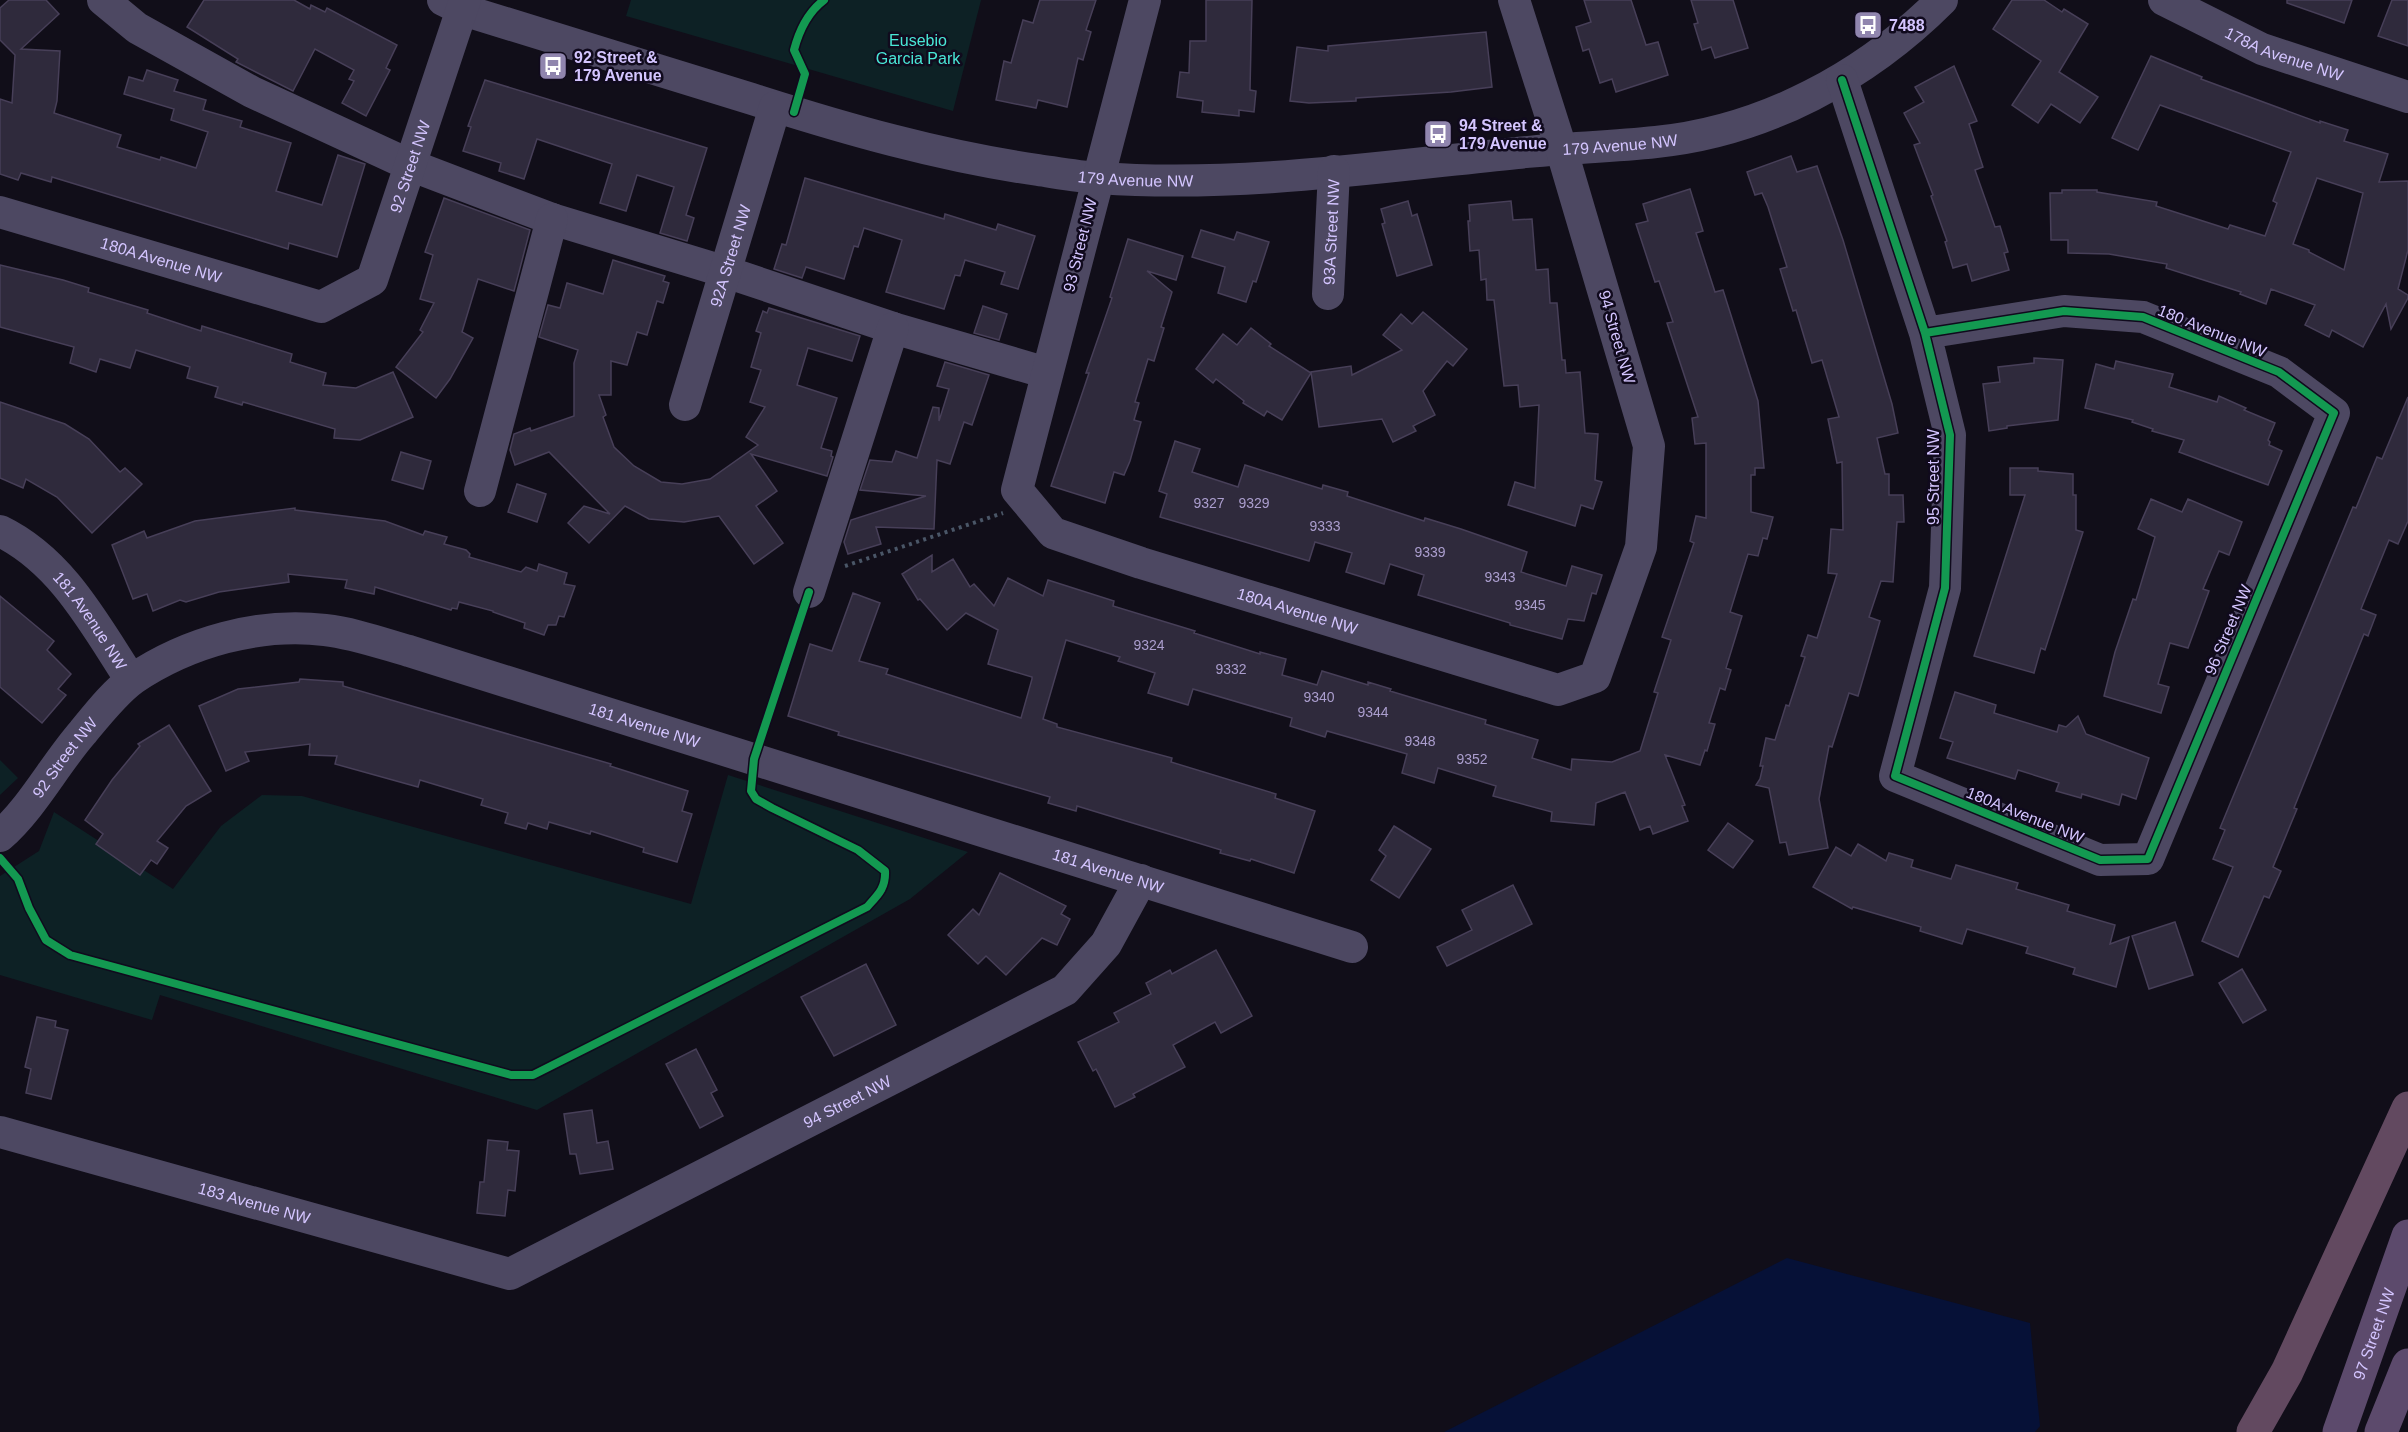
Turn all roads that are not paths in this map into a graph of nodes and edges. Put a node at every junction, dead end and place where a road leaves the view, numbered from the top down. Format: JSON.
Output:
{"nodes":[{"id":1,"x":103,"y":0,"type":"edge"},
{"id":2,"x":1145,"y":0,"type":"edge"},
{"id":3,"x":1514,"y":0,"type":"edge"},
{"id":4,"x":1942,"y":0,"type":"edge"},
{"id":5,"x":2164,"y":0,"type":"edge"},
{"id":6,"x":457,"y":3,"type":"edge"},
{"id":7,"x":1842,"y":80,"type":"junction"},
{"id":8,"x":2408,"y":97,"type":"edge"},
{"id":9,"x":775,"y":107,"type":"junction"},
{"id":10,"x":1561,"y":148,"type":"junction"},
{"id":11,"x":410,"y":165,"type":"junction"},
{"id":12,"x":1334,"y":171,"type":"junction"},
{"id":13,"x":1097,"y":178,"type":"junction"},
{"id":14,"x":0,"y":212,"type":"edge"},
{"id":15,"x":552,"y":219,"type":"junction"},
{"id":16,"x":726,"y":272,"type":"junction"},
{"id":17,"x":1328,"y":294,"type":"dead end"},
{"id":18,"x":321,"y":306,"type":"joint"},
{"id":19,"x":893,"y":328,"type":"junction"},
{"id":20,"x":1925,"y":333,"type":"junction"},
{"id":21,"x":1047,"y":373,"type":"junction"},
{"id":22,"x":685,"y":405,"type":"dead end"},
{"id":23,"x":2334,"y":413,"type":"joint"},
{"id":24,"x":480,"y":491,"type":"dead end"},
{"id":25,"x":1023,"y":497,"type":"joint"},
{"id":26,"x":0,"y":531,"type":"edge"},
{"id":27,"x":809,"y":592,"type":"road end"},
{"id":28,"x":1595,"y":677,"type":"joint"},
{"id":29,"x":131,"y":680,"type":"junction"},
{"id":30,"x":1895,"y":776,"type":"joint"},
{"id":31,"x":0,"y":836,"type":"edge"},
{"id":32,"x":2148,"y":859,"type":"joint"},
{"id":33,"x":1141,"y":880,"type":"junction"},
{"id":34,"x":1352,"y":947,"type":"dead end"},
{"id":35,"x":2408,"y":1108,"type":"edge"},
{"id":36,"x":0,"y":1132,"type":"edge"},
{"id":37,"x":2408,"y":1236,"type":"edge"},
{"id":38,"x":510,"y":1274,"type":"joint"},
{"id":39,"x":2408,"y":1365,"type":"edge"},
{"id":40,"x":2253,"y":1432,"type":"edge"},
{"id":41,"x":2339,"y":1432,"type":"edge"},
{"id":42,"x":2381,"y":1432,"type":"edge"}],
"edges":[{"from":1,"to":11,"type":"street"},
{"from":2,"to":13,"type":"street","name":"93 Street NW"},
{"from":3,"to":10,"type":"street","name":"94 Street NW"},
{"from":4,"to":7,"type":"street"},
{"from":5,"to":8,"type":"street","name":"178A Avenue NW"},
{"from":6,"to":9,"type":"street","name":"179 Avenue NW"},
{"from":6,"to":11,"type":"street","name":"92 Street NW"},
{"from":7,"to":10,"type":"street","name":"179 Avenue NW"},
{"from":7,"to":20,"type":"street","name":"95 Street NW"},
{"from":9,"to":13,"type":"street","name":"179 Avenue NW"},
{"from":9,"to":16,"type":"street","name":"92A Street NW"},
{"from":10,"to":12,"type":"street","name":"179 Avenue NW"},
{"from":10,"to":28,"type":"street","name":"94 Street NW"},
{"from":11,"to":15,"type":"street"},
{"from":11,"to":18,"type":"street","name":"92 Street NW"},
{"from":12,"to":13,"type":"street","name":"179 Avenue NW"},
{"from":12,"to":17,"type":"street","name":"93A Street NW"},
{"from":13,"to":21,"type":"street","name":"93 Street NW"},
{"from":14,"to":18,"type":"street","name":"180A Avenue NW"},
{"from":15,"to":16,"type":"street"},
{"from":15,"to":24,"type":"street"},
{"from":16,"to":19,"type":"street"},
{"from":16,"to":22,"type":"street","name":"92A Street NW"},
{"from":19,"to":21,"type":"street"},
{"from":19,"to":27,"type":"street"},
{"from":20,"to":23,"type":"street","name":"180 Avenue NW"},
{"from":20,"to":30,"type":"street","name":"95 Street NW"},
{"from":21,"to":25,"type":"street","name":"93 Street NW"},
{"from":23,"to":32,"type":"street","name":"96 Street NW"},
{"from":25,"to":28,"type":"street","name":"180A Avenue NW"},
{"from":26,"to":29,"type":"street","name":"181 Avenue NW"},
{"from":29,"to":31,"type":"street","name":"92 Street NW"},
{"from":29,"to":33,"type":"street","name":"181 Avenue NW"},
{"from":30,"to":32,"type":"street","name":"180A Avenue NW"},
{"from":33,"to":34,"type":"street","name":"181 Avenue NW"},
{"from":33,"to":38,"type":"street","name":"94 Street NW"},
{"from":35,"to":40,"type":"highway"},
{"from":36,"to":38,"type":"street","name":"183 Avenue NW"},
{"from":37,"to":41,"type":"main road","name":"97 Street NW"},
{"from":39,"to":42,"type":"main road"}]}
